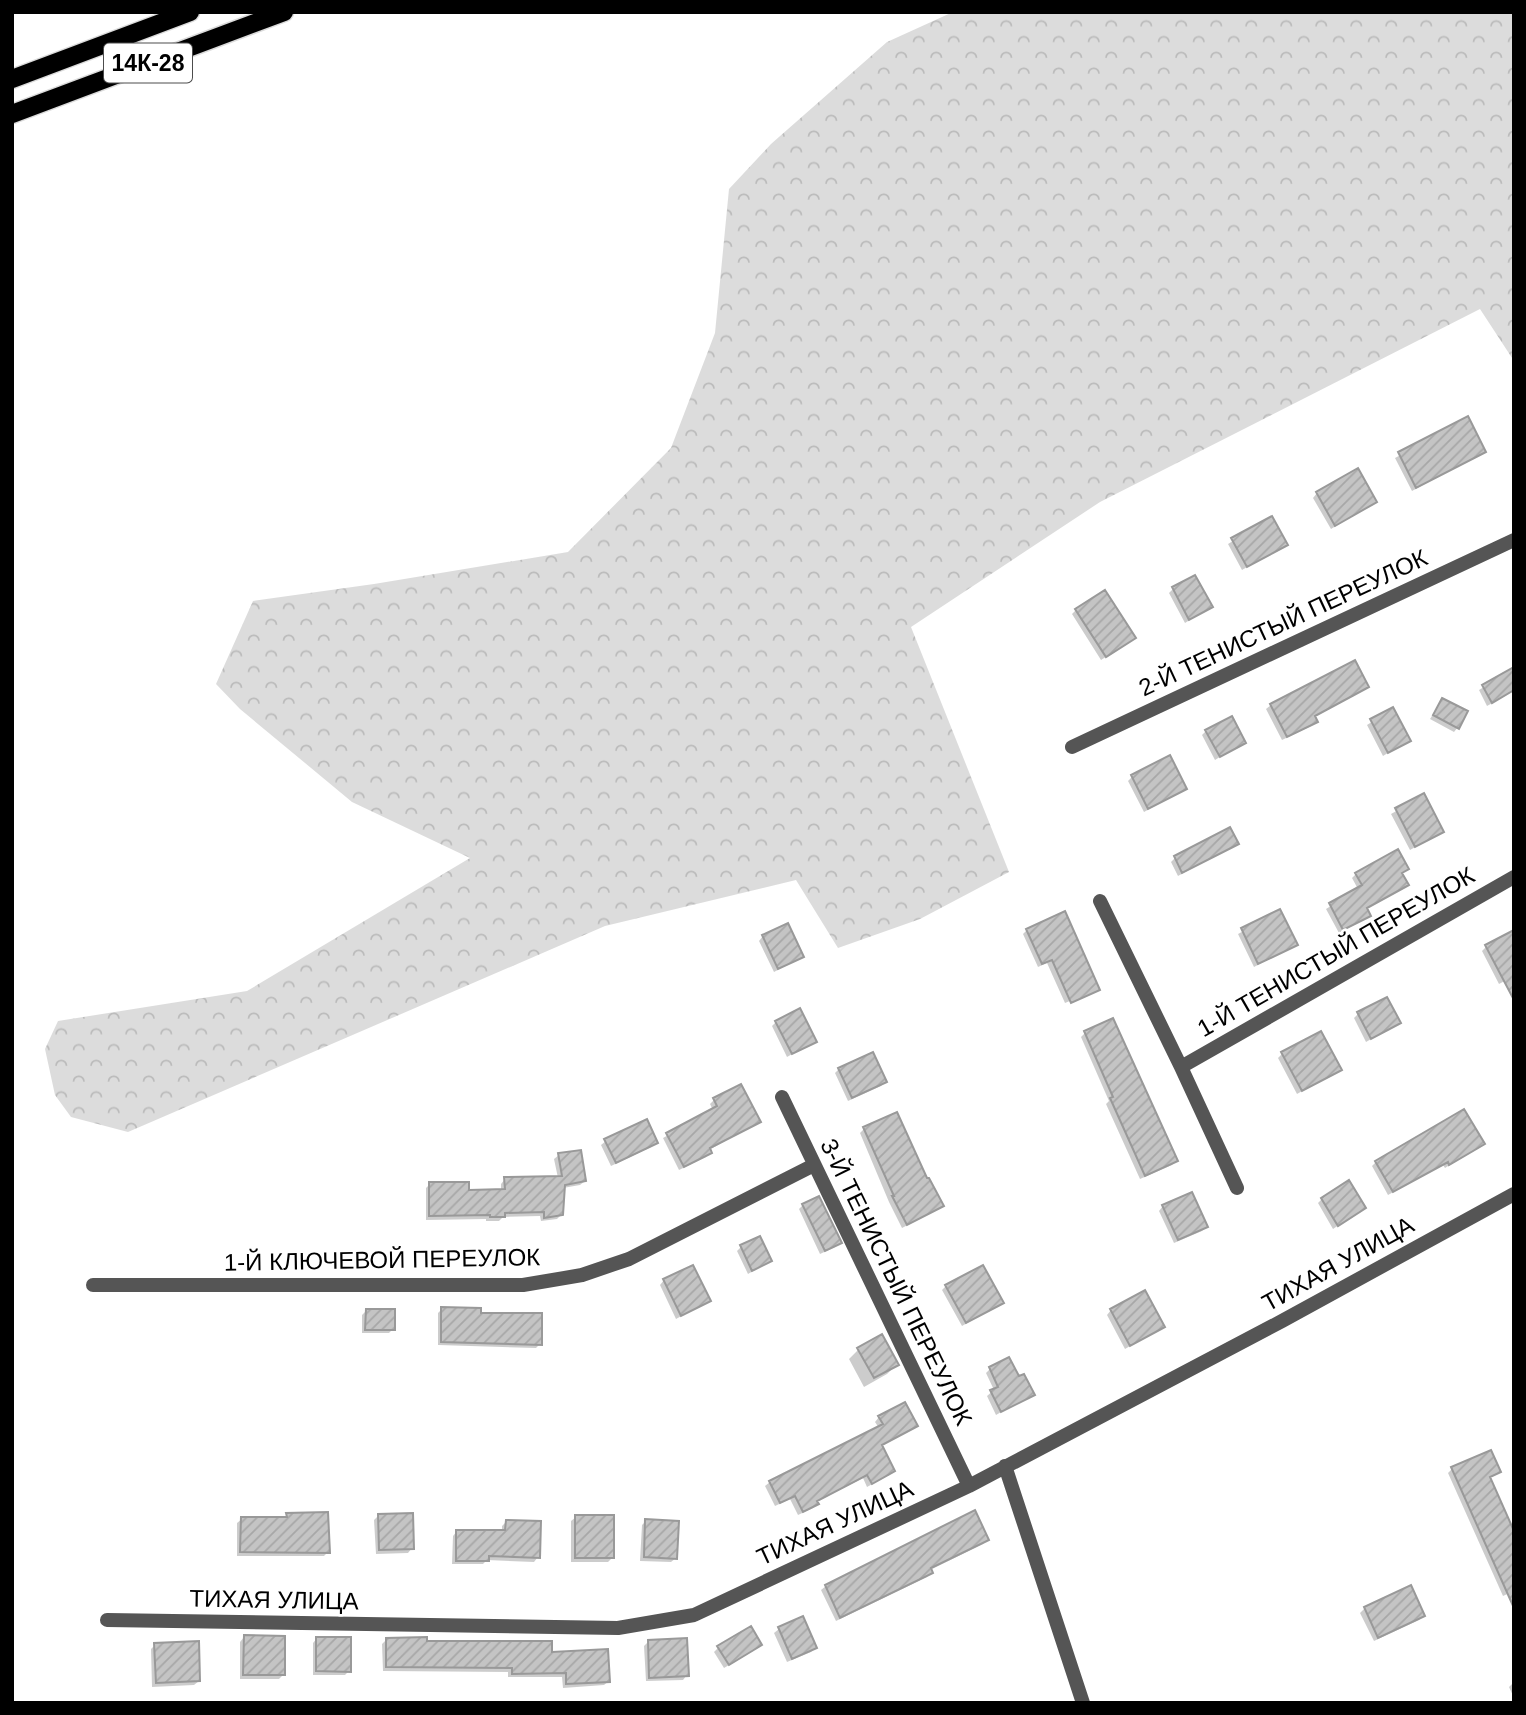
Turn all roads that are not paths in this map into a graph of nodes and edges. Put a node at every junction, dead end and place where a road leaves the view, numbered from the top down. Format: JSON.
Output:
{"nodes":[{"id":1,"x":190,"y":12,"type":"edge"},
{"id":2,"x":284,"y":12,"type":"edge"},
{"id":3,"x":12,"y":79,"type":"edge"},
{"id":4,"x":12,"y":114,"type":"edge"},
{"id":5,"x":1514,"y":540,"type":"edge"},
{"id":6,"x":1072,"y":747,"type":"dead end"},
{"id":7,"x":1514,"y":877,"type":"edge"},
{"id":8,"x":1100,"y":901,"type":"dead end"},
{"id":9,"x":1181,"y":1067,"type":"junction"},
{"id":10,"x":782,"y":1097,"type":"dead end"},
{"id":11,"x":814,"y":1165,"type":"junction"},
{"id":12,"x":1237,"y":1188,"type":"dead end"},
{"id":13,"x":1514,"y":1194,"type":"edge"},
{"id":14,"x":93,"y":1285,"type":"dead end"},
{"id":15,"x":1005,"y":1466,"type":"junction"},
{"id":16,"x":969,"y":1486,"type":"junction"},
{"id":17,"x":107,"y":1619,"type":"dead end"},
{"id":18,"x":1083,"y":1703,"type":"edge"}],
"edges":[{"from":1,"to":3,"type":"main road","number":"14К-28"},
{"from":2,"to":4,"type":"main road","number":"14К-28"},
{"from":5,"to":6,"type":"street","name":"2-Й ТЕНИСТЫЙ ПЕРЕУЛОК"},
{"from":7,"to":9,"type":"street","name":"1-Й ТЕНИСТЫЙ ПЕРЕУЛОК"},
{"from":8,"to":9,"type":"street"},
{"from":9,"to":12,"type":"street"},
{"from":10,"to":11,"type":"street","name":"3-Й ТЕНИСТЫЙ ПЕРЕУЛОК"},
{"from":11,"to":14,"type":"street","name":"1-Й КЛЮЧЕВОЙ ПЕРЕУЛОК"},
{"from":11,"to":16,"type":"street","name":"3-Й ТЕНИСТЫЙ ПЕРЕУЛОК"},
{"from":13,"to":15,"type":"street","name":"ТИХАЯ УЛИЦА"},
{"from":15,"to":16,"type":"street","name":"ТИХАЯ УЛИЦА"},
{"from":15,"to":18,"type":"street"},
{"from":16,"to":17,"type":"street","name":"ТИХАЯ УЛИЦА"}]}
